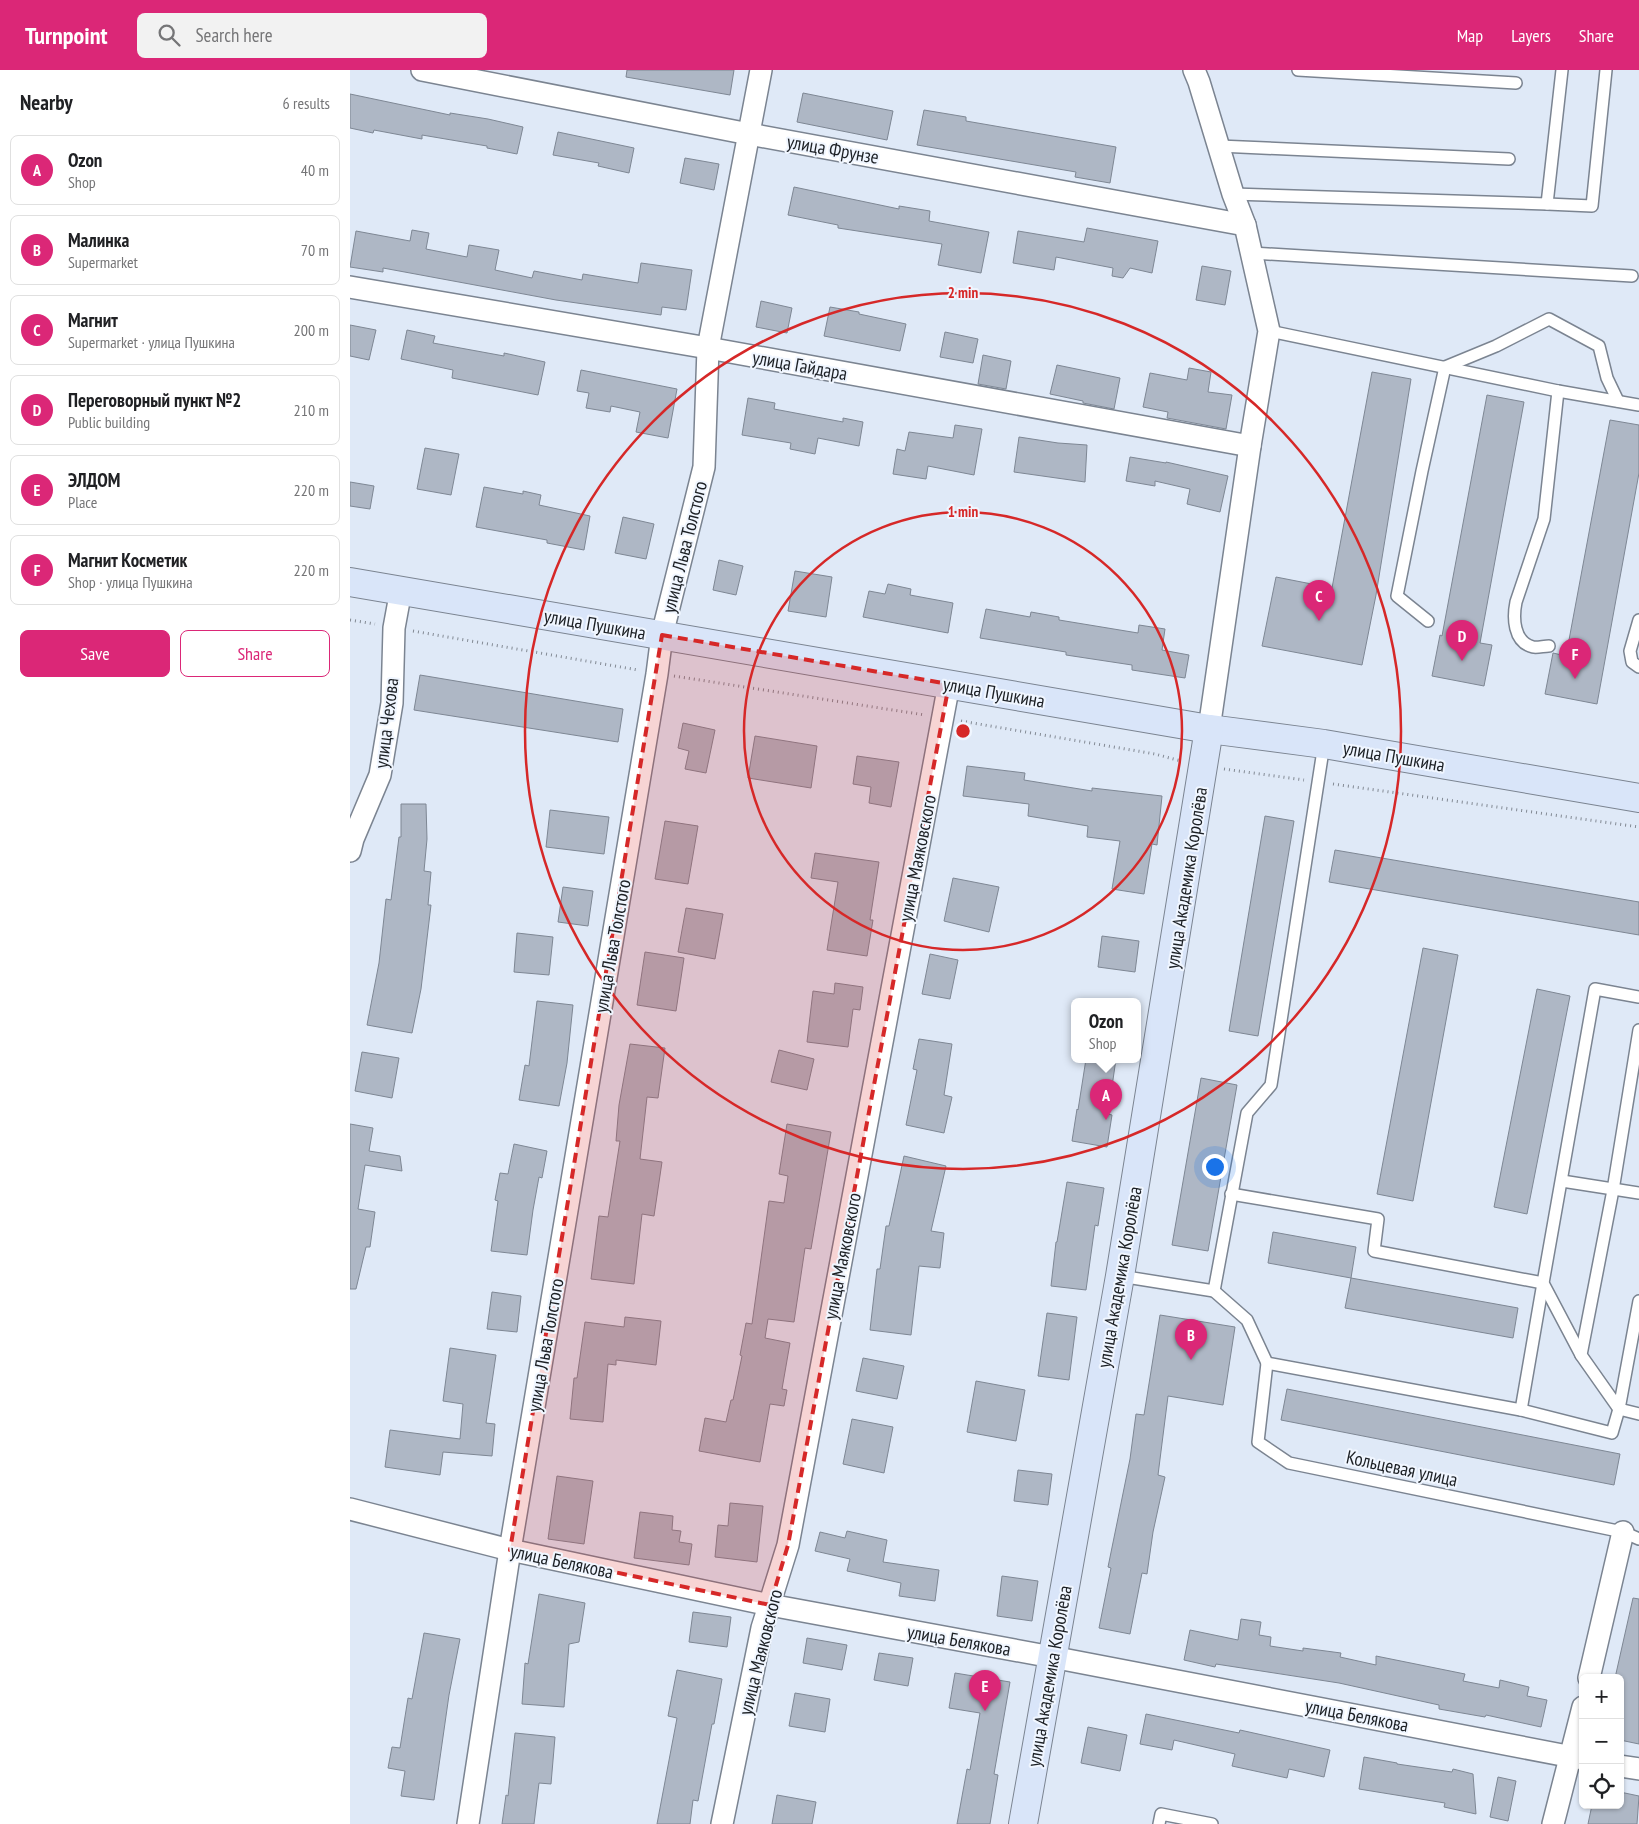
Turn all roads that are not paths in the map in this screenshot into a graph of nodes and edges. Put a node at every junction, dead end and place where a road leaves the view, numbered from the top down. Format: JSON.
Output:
{"nodes":[{"id":1,"x":422,"y":70,"type":"edge"},
{"id":2,"x":761,"y":70,"type":"edge"},
{"id":3,"x":1194,"y":70,"type":"edge"},
{"id":4,"x":1298,"y":70,"type":"edge"},
{"id":5,"x":1562,"y":70,"type":"edge"},
{"id":6,"x":1606,"y":70,"type":"edge"},
{"id":7,"x":1516,"y":83,"type":"dead end"},
{"id":8,"x":750,"y":134,"type":"junction"},
{"id":9,"x":1219,"y":146,"type":"junction"},
{"id":10,"x":1508,"y":159,"type":"dead end"},
{"id":11,"x":1233,"y":194,"type":"junction"},
{"id":12,"x":1546,"y":204,"type":"junction"},
{"id":13,"x":1245,"y":225,"type":"junction"},
{"id":14,"x":1252,"y":253,"type":"junction"},
{"id":15,"x":1632,"y":276,"type":"dead end"},
{"id":16,"x":350,"y":287,"type":"edge"},
{"id":17,"x":1269,"y":331,"type":"junction"},
{"id":18,"x":708,"y":348,"type":"junction"},
{"id":19,"x":1445,"y":367,"type":"junction"},
{"id":20,"x":1558,"y":391,"type":"junction"},
{"id":21,"x":1618,"y":401,"type":"junction"},
{"id":22,"x":1639,"y":405,"type":"edge"},
{"id":23,"x":1250,"y":446,"type":"junction"},
{"id":24,"x":350,"y":582,"type":"edge"},
{"id":25,"x":401,"y":590,"type":"junction"},
{"id":26,"x":1639,"y":620,"type":"edge"},
{"id":27,"x":1428,"y":621,"type":"dead end"},
{"id":28,"x":662,"y":635,"type":"junction"},
{"id":29,"x":1549,"y":646,"type":"dead end"},
{"id":30,"x":1639,"y":666,"type":"edge"},
{"id":31,"x":949,"y":684,"type":"junction"},
{"id":32,"x":1209,"y":729,"type":"junction"},
{"id":33,"x":1324,"y":744,"type":"junction"},
{"id":34,"x":1639,"y":798,"type":"edge"},
{"id":35,"x":350,"y":851,"type":"edge"},
{"id":36,"x":1639,"y":997,"type":"edge"},
{"id":37,"x":1639,"y":1030,"type":"edge"},
{"id":38,"x":1562,"y":1181,"type":"junction"},
{"id":39,"x":1612,"y":1190,"type":"junction"},
{"id":40,"x":1639,"y":1193,"type":"edge"},
{"id":41,"x":1231,"y":1194,"type":"junction"},
{"id":42,"x":1120,"y":1276,"type":"junction"},
{"id":43,"x":1543,"y":1283,"type":"junction"},
{"id":44,"x":1214,"y":1290,"type":"junction"},
{"id":45,"x":1639,"y":1301,"type":"edge"},
{"id":46,"x":1581,"y":1355,"type":"junction"},
{"id":47,"x":1267,"y":1363,"type":"junction"},
{"id":48,"x":1619,"y":1409,"type":"junction"},
{"id":49,"x":1521,"y":1410,"type":"junction"},
{"id":50,"x":1639,"y":1414,"type":"edge"},
{"id":51,"x":350,"y":1510,"type":"edge"},
{"id":52,"x":1631,"y":1536,"type":"edge"},
{"id":53,"x":510,"y":1550,"type":"junction"},
{"id":54,"x":770,"y":1605,"type":"junction"},
{"id":55,"x":1052,"y":1657,"type":"junction"},
{"id":56,"x":1590,"y":1674,"type":"edge"},
{"id":57,"x":1582,"y":1719,"type":"edge"},
{"id":58,"x":1577,"y":1758,"type":"edge"},
{"id":59,"x":1624,"y":1767,"type":"edge"},
{"id":60,"x":1639,"y":1769,"type":"edge"},
{"id":61,"x":468,"y":1824,"type":"edge"},
{"id":62,"x":722,"y":1824,"type":"edge"},
{"id":63,"x":1023,"y":1824,"type":"edge"},
{"id":64,"x":1159,"y":1824,"type":"edge"},
{"id":65,"x":1212,"y":1824,"type":"edge"},
{"id":66,"x":1553,"y":1824,"type":"edge"}],
"edges":[{"from":1,"to":8,"type":"street","name":"улица Фрунзе"},
{"from":2,"to":8,"type":"street","name":"улица Льва Толстого"},
{"from":3,"to":9,"type":"street"},
{"from":4,"to":7,"type":"lane"},
{"from":5,"to":12,"type":"lane"},
{"from":6,"to":12,"type":"lane"},
{"from":8,"to":13,"type":"street","name":"улица Фрунзе"},
{"from":8,"to":18,"type":"street","name":"улица Льва Толстого"},
{"from":9,"to":10,"type":"lane"},
{"from":9,"to":11,"type":"street"},
{"from":11,"to":12,"type":"lane"},
{"from":11,"to":13,"type":"street"},
{"from":13,"to":14,"type":"street"},
{"from":14,"to":15,"type":"lane"},
{"from":14,"to":17,"type":"street"},
{"from":16,"to":18,"type":"street","name":"улица Гайдара"},
{"from":17,"to":19,"type":"lane"},
{"from":17,"to":23,"type":"street"},
{"from":18,"to":23,"type":"street","name":"улица Гайдара"},
{"from":18,"to":28,"type":"street","name":"улица Льва Толстого"},
{"from":19,"to":20,"type":"lane"},
{"from":19,"to":21,"type":"lane"},
{"from":19,"to":27,"type":"lane"},
{"from":20,"to":21,"type":"lane"},
{"from":20,"to":29,"type":"lane"},
{"from":21,"to":22,"type":"lane"},
{"from":23,"to":32,"type":"street"},
{"from":24,"to":25,"type":"street","name":"улица Пушкина"},
{"from":25,"to":28,"type":"street","name":"улица Пушкина"},
{"from":25,"to":35,"type":"street","name":"улица Чехова"},
{"from":26,"to":30,"type":"lane"},
{"from":28,"to":31,"type":"street","name":"улица Пушкина"},
{"from":28,"to":53,"type":"street","name":"улица Льва Толстого"},
{"from":31,"to":32,"type":"street","name":"улица Пушкина"},
{"from":31,"to":54,"type":"street","name":"улица Маяковского"},
{"from":32,"to":33,"type":"street","name":"улица Пушкина"},
{"from":32,"to":42,"type":"street","name":"улица Академика Королёва"},
{"from":33,"to":34,"type":"street","name":"улица Пушкина"},
{"from":33,"to":41,"type":"lane"},
{"from":36,"to":38,"type":"lane"},
{"from":37,"to":39,"type":"lane"},
{"from":38,"to":39,"type":"lane"},
{"from":38,"to":43,"type":"lane"},
{"from":39,"to":40,"type":"lane"},
{"from":39,"to":46,"type":"lane"},
{"from":41,"to":43,"type":"lane"},
{"from":41,"to":44,"type":"lane"},
{"from":42,"to":44,"type":"lane"},
{"from":42,"to":55,"type":"street","name":"улица Академика Королёва"},
{"from":43,"to":46,"type":"lane"},
{"from":43,"to":49,"type":"lane"},
{"from":44,"to":47,"type":"lane"},
{"from":45,"to":48,"type":"lane"},
{"from":46,"to":48,"type":"lane"},
{"from":47,"to":49,"type":"lane"},
{"from":47,"to":52,"type":"lane","name":"Кольцевая улица"},
{"from":48,"to":49,"type":"lane"},
{"from":48,"to":50,"type":"lane"},
{"from":51,"to":53,"type":"street","name":"улица Белякова"},
{"from":52,"to":56,"type":"street"},
{"from":53,"to":54,"type":"street","name":"улица Белякова"},
{"from":53,"to":61,"type":"street","name":"улица Льва Толстого"},
{"from":54,"to":55,"type":"street","name":"улица Белякова"},
{"from":54,"to":62,"type":"street","name":"улица Маяковского"},
{"from":55,"to":58,"type":"street","name":"улица Белякова"},
{"from":55,"to":63,"type":"street","name":"улица Академика Королёва"},
{"from":57,"to":58,"type":"street"},
{"from":58,"to":66,"type":"street"},
{"from":59,"to":60,"type":"street"},
{"from":64,"to":65,"type":"lane"}]}
